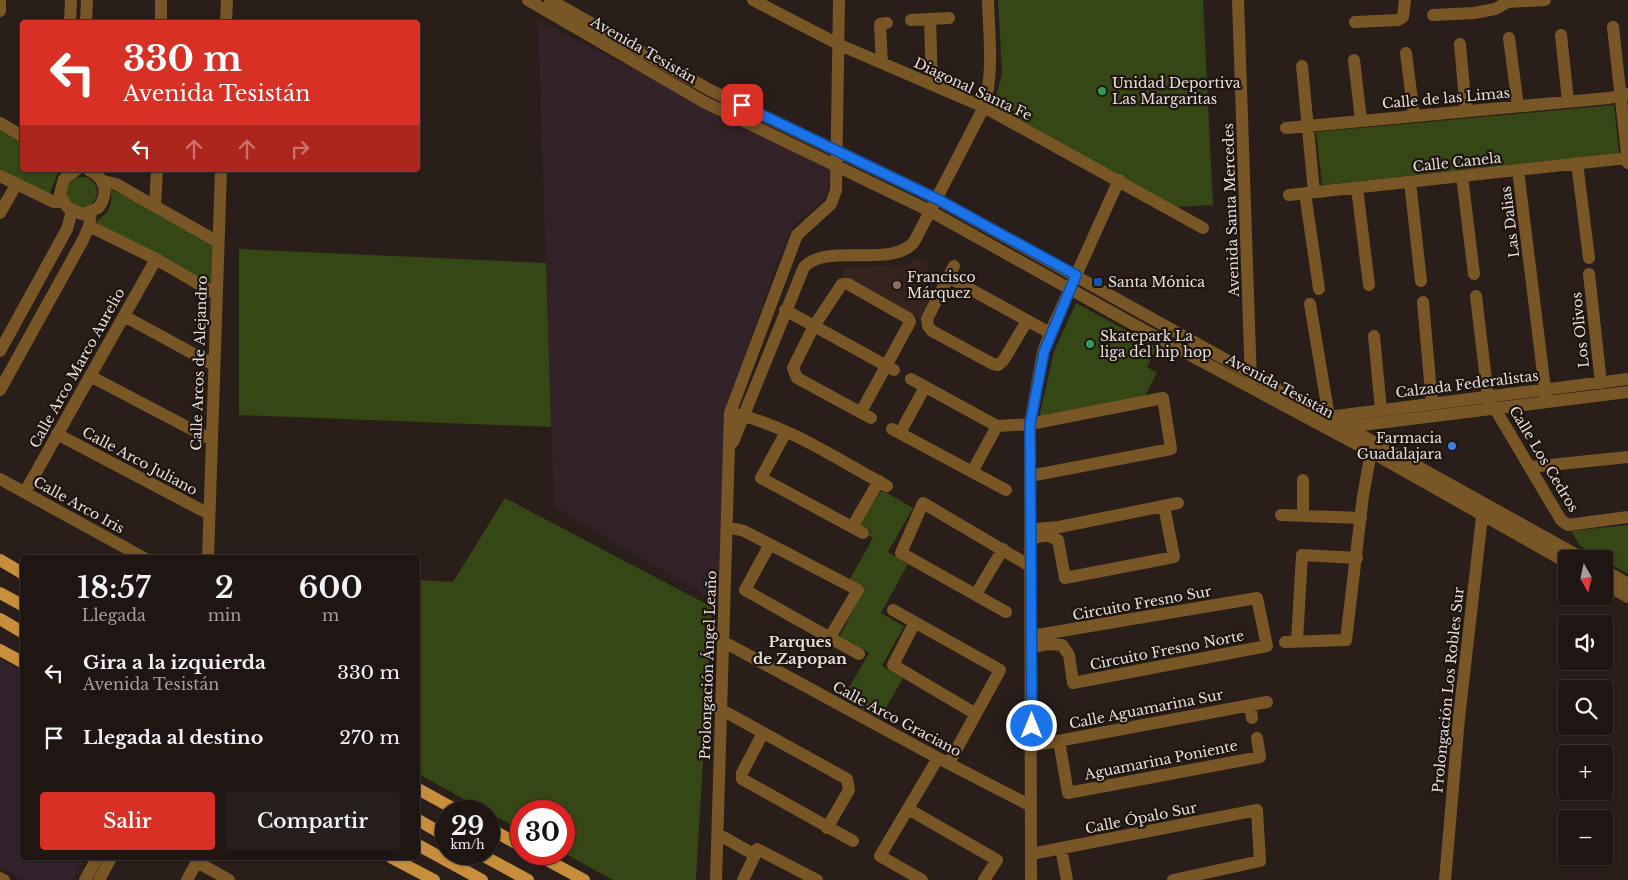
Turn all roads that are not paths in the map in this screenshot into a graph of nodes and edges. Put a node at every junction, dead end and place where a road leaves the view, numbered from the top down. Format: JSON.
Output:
{"nodes":[{"id":1,"x":0,"y":0,"type":"edge"},
{"id":2,"x":71,"y":0,"type":"edge"},
{"id":3,"x":87,"y":0,"type":"edge"},
{"id":4,"x":161,"y":0,"type":"edge"},
{"id":5,"x":227,"y":0,"type":"edge"},
{"id":6,"x":528,"y":0,"type":"edge"},
{"id":7,"x":550,"y":0,"type":"edge"},
{"id":8,"x":753,"y":0,"type":"edge"},
{"id":9,"x":839,"y":0,"type":"edge"},
{"id":10,"x":988,"y":0,"type":"edge"},
{"id":11,"x":1238,"y":0,"type":"edge"},
{"id":12,"x":1544,"y":0,"type":"edge"},
{"id":13,"x":1508,"y":1,"type":"edge"},
{"id":14,"x":1405,"y":6,"type":"edge"},
{"id":15,"x":0,"y":11,"type":"edge"},
{"id":16,"x":1433,"y":15,"type":"dead end"},
{"id":17,"x":949,"y":18,"type":"dead end"},
{"id":18,"x":930,"y":19,"type":"junction"},
{"id":19,"x":70,"y":20,"type":"edge"},
{"id":20,"x":86,"y":20,"type":"edge"},
{"id":21,"x":161,"y":20,"type":"edge"},
{"id":22,"x":226,"y":20,"type":"edge"},
{"id":23,"x":911,"y":20,"type":"dead end"},
{"id":24,"x":1355,"y":22,"type":"dead end"},
{"id":25,"x":887,"y":23,"type":"dead end"},
{"id":26,"x":1613,"y":27,"type":"dead end"},
{"id":27,"x":1561,"y":35,"type":"dead end"},
{"id":28,"x":1509,"y":38,"type":"dead end"},
{"id":29,"x":1460,"y":44,"type":"dead end"},
{"id":30,"x":840,"y":45,"type":"junction"},
{"id":31,"x":1406,"y":52,"type":"dead end"},
{"id":32,"x":1354,"y":60,"type":"dead end"},
{"id":33,"x":882,"y":63,"type":"junction"},
{"id":34,"x":1302,"y":66,"type":"dead end"},
{"id":35,"x":932,"y":85,"type":"junction"},
{"id":36,"x":1622,"y":98,"type":"edge"},
{"id":37,"x":1568,"y":101,"type":"junction"},
{"id":38,"x":1518,"y":106,"type":"junction"},
{"id":39,"x":984,"y":107,"type":"junction"},
{"id":40,"x":1466,"y":111,"type":"junction"},
{"id":41,"x":1414,"y":116,"type":"junction"},
{"id":42,"x":1361,"y":120,"type":"junction"},
{"id":43,"x":0,"y":123,"type":"edge"},
{"id":44,"x":1308,"y":126,"type":"junction"},
{"id":45,"x":1286,"y":128,"type":"dead end"},
{"id":46,"x":20,"y":135,"type":"edge"},
{"id":47,"x":837,"y":151,"type":"junction"},
{"id":48,"x":1627,"y":158,"type":"edge"},
{"id":49,"x":1577,"y":163,"type":"junction"},
{"id":50,"x":1628,"y":163,"type":"edge"},
{"id":51,"x":836,"y":166,"type":"junction"},
{"id":52,"x":1518,"y":170,"type":"junction"},
{"id":53,"x":68,"y":172,"type":"edge"},
{"id":54,"x":93,"y":172,"type":"edge"},
{"id":55,"x":156,"y":172,"type":"edge"},
{"id":56,"x":221,"y":172,"type":"edge"},
{"id":57,"x":0,"y":176,"type":"edge"},
{"id":58,"x":1462,"y":176,"type":"junction"},
{"id":59,"x":1119,"y":180,"type":"junction"},
{"id":60,"x":103,"y":181,"type":"junction"},
{"id":61,"x":1410,"y":182,"type":"junction"},
{"id":62,"x":16,"y":185,"type":"junction"},
{"id":63,"x":1357,"y":188,"type":"junction"},
{"id":64,"x":1309,"y":193,"type":"junction"},
{"id":65,"x":1289,"y":195,"type":"dead end"},
{"id":66,"x":937,"y":199,"type":"junction"},
{"id":67,"x":68,"y":206,"type":"junction"},
{"id":68,"x":156,"y":206,"type":"junction"},
{"id":69,"x":91,"y":212,"type":"junction"},
{"id":70,"x":930,"y":212,"type":"junction"},
{"id":71,"x":0,"y":213,"type":"edge"},
{"id":72,"x":89,"y":226,"type":"junction"},
{"id":73,"x":1203,"y":228,"type":"dead end"},
{"id":74,"x":218,"y":242,"type":"junction"},
{"id":75,"x":787,"y":258,"type":"junction"},
{"id":76,"x":1589,"y":258,"type":"dead end"},
{"id":77,"x":156,"y":259,"type":"junction"},
{"id":78,"x":804,"y":267,"type":"junction"},
{"id":79,"x":1474,"y":274,"type":"dead end"},
{"id":80,"x":1589,"y":274,"type":"dead end"},
{"id":81,"x":1076,"y":275,"type":"junction"},
{"id":82,"x":1421,"y":280,"type":"dead end"},
{"id":83,"x":1369,"y":285,"type":"dead end"},
{"id":84,"x":1069,"y":288,"type":"junction"},
{"id":85,"x":1319,"y":289,"type":"dead end"},
{"id":86,"x":216,"y":294,"type":"junction"},
{"id":87,"x":1476,"y":296,"type":"dead end"},
{"id":88,"x":1424,"y":302,"type":"dead end"},
{"id":89,"x":1310,"y":304,"type":"dead end"},
{"id":90,"x":784,"y":310,"type":"junction"},
{"id":91,"x":124,"y":316,"type":"junction"},
{"id":92,"x":1027,"y":321,"type":"junction"},
{"id":93,"x":814,"y":326,"type":"junction"},
{"id":94,"x":1050,"y":333,"type":"junction"},
{"id":95,"x":1374,"y":336,"type":"dead end"},
{"id":96,"x":0,"y":351,"type":"edge"},
{"id":97,"x":214,"y":365,"type":"junction"},
{"id":98,"x":891,"y":368,"type":"junction"},
{"id":99,"x":90,"y":376,"type":"junction"},
{"id":100,"x":1251,"y":376,"type":"junction"},
{"id":101,"x":911,"y":379,"type":"dead end"},
{"id":102,"x":1628,"y":379,"type":"edge"},
{"id":103,"x":1601,"y":383,"type":"junction"},
{"id":104,"x":925,"y":387,"type":"junction"},
{"id":105,"x":1252,"y":389,"type":"junction"},
{"id":106,"x":0,"y":390,"type":"edge"},
{"id":107,"x":1628,"y":392,"type":"edge"},
{"id":108,"x":1546,"y":396,"type":"junction"},
{"id":109,"x":1488,"y":397,"type":"junction"},
{"id":110,"x":1432,"y":404,"type":"junction"},
{"id":111,"x":1496,"y":408,"type":"junction"},
{"id":112,"x":1382,"y":410,"type":"junction"},
{"id":113,"x":736,"y":414,"type":"junction"},
{"id":114,"x":1309,"y":419,"type":"joint"},
{"id":115,"x":1329,"y":423,"type":"junction"},
{"id":116,"x":1030,"y":424,"type":"junction"},
{"id":117,"x":997,"y":426,"type":"junction"},
{"id":118,"x":1348,"y":427,"type":"junction"},
{"id":119,"x":786,"y":432,"type":"junction"},
{"id":120,"x":58,"y":434,"type":"junction"},
{"id":121,"x":212,"y":440,"type":"junction"},
{"id":122,"x":1371,"y":452,"type":"junction"},
{"id":123,"x":1628,"y":456,"type":"edge"},
{"id":124,"x":1530,"y":467,"type":"junction"},
{"id":125,"x":972,"y":472,"type":"junction"},
{"id":126,"x":1030,"y":476,"type":"junction"},
{"id":127,"x":0,"y":479,"type":"edge"},
{"id":128,"x":1303,"y":480,"type":"dead end"},
{"id":129,"x":1006,"y":490,"type":"dead end"},
{"id":130,"x":25,"y":492,"type":"junction"},
{"id":131,"x":1178,"y":503,"type":"dead end"},
{"id":132,"x":1164,"y":506,"type":"junction"},
{"id":133,"x":1482,"y":509,"type":"junction"},
{"id":134,"x":209,"y":514,"type":"junction"},
{"id":135,"x":1281,"y":515,"type":"dead end"},
{"id":136,"x":1302,"y":516,"type":"junction"},
{"id":137,"x":1628,"y":517,"type":"edge"},
{"id":138,"x":1361,"y":518,"type":"junction"},
{"id":139,"x":728,"y":527,"type":"junction"},
{"id":140,"x":1031,"y":534,"type":"junction"},
{"id":141,"x":770,"y":544,"type":"junction"},
{"id":142,"x":1003,"y":549,"type":"junction"},
{"id":143,"x":1566,"y":550,"type":"edge"},
{"id":144,"x":139,"y":555,"type":"edge"},
{"id":145,"x":208,"y":555,"type":"edge"},
{"id":146,"x":1558,"y":557,"type":"edge"},
{"id":147,"x":1357,"y":558,"type":"junction"},
{"id":148,"x":0,"y":560,"type":"edge"},
{"id":149,"x":1030,"y":566,"type":"junction"},
{"id":150,"x":20,"y":572,"type":"edge"},
{"id":151,"x":1622,"y":585,"type":"edge"},
{"id":152,"x":0,"y":593,"type":"edge"},
{"id":153,"x":976,"y":594,"type":"junction"},
{"id":154,"x":1628,"y":597,"type":"edge"},
{"id":155,"x":20,"y":604,"type":"edge"},
{"id":156,"x":893,"y":610,"type":"dead end"},
{"id":157,"x":1006,"y":612,"type":"dead end"},
{"id":158,"x":0,"y":619,"type":"edge"},
{"id":159,"x":915,"y":622,"type":"junction"},
{"id":160,"x":20,"y":631,"type":"edge"},
{"id":161,"x":830,"y":637,"type":"junction"},
{"id":162,"x":724,"y":642,"type":"junction"},
{"id":163,"x":1031,"y":642,"type":"junction"},
{"id":164,"x":1267,"y":646,"type":"joint"},
{"id":165,"x":0,"y":650,"type":"edge"},
{"id":166,"x":859,"y":654,"type":"dead end"},
{"id":167,"x":20,"y":661,"type":"edge"},
{"id":168,"x":1267,"y":702,"type":"dead end"},
{"id":169,"x":1250,"y":705,"type":"junction"},
{"id":170,"x":722,"y":710,"type":"junction"},
{"id":171,"x":976,"y":714,"type":"junction"},
{"id":172,"x":1252,"y":718,"type":"dead end"},
{"id":173,"x":763,"y":733,"type":"junction"},
{"id":174,"x":1257,"y":738,"type":"dead end"},
{"id":175,"x":1059,"y":741,"type":"junction"},
{"id":176,"x":1032,"y":746,"type":"junction"},
{"id":177,"x":943,"y":761,"type":"junction"},
{"id":178,"x":420,"y":790,"type":"edge"},
{"id":179,"x":420,"y":797,"type":"edge"},
{"id":180,"x":438,"y":800,"type":"edge"},
{"id":181,"x":435,"y":805,"type":"edge"},
{"id":182,"x":1032,"y":806,"type":"junction"},
{"id":183,"x":908,"y":809,"type":"junction"},
{"id":184,"x":420,"y":821,"type":"edge"},
{"id":185,"x":827,"y":828,"type":"junction"},
{"id":186,"x":435,"y":830,"type":"edge"},
{"id":187,"x":718,"y":834,"type":"junction"},
{"id":188,"x":853,"y":841,"type":"dead end"},
{"id":189,"x":420,"y":846,"type":"edge"},
{"id":190,"x":1061,"y":848,"type":"junction"},
{"id":191,"x":1031,"y":854,"type":"junction"},
{"id":192,"x":755,"y":855,"type":"junction"},
{"id":193,"x":96,"y":860,"type":"edge"},
{"id":194,"x":110,"y":860,"type":"edge"},
{"id":195,"x":198,"y":860,"type":"edge"},
{"id":196,"x":396,"y":860,"type":"edge"},
{"id":197,"x":500,"y":865,"type":"edge"},
{"id":198,"x":556,"y":865,"type":"edge"},
{"id":199,"x":0,"y":878,"type":"edge"},
{"id":200,"x":4,"y":880,"type":"edge"},
{"id":201,"x":85,"y":880,"type":"edge"},
{"id":202,"x":99,"y":880,"type":"edge"},
{"id":203,"x":187,"y":880,"type":"edge"},
{"id":204,"x":229,"y":880,"type":"edge"},
{"id":205,"x":434,"y":880,"type":"edge"},
{"id":206,"x":482,"y":880,"type":"edge"},
{"id":207,"x":528,"y":880,"type":"edge"},
{"id":208,"x":584,"y":880,"type":"edge"},
{"id":209,"x":716,"y":880,"type":"edge"},
{"id":210,"x":743,"y":880,"type":"edge"},
{"id":211,"x":817,"y":880,"type":"edge"},
{"id":212,"x":922,"y":880,"type":"edge"},
{"id":213,"x":984,"y":880,"type":"edge"},
{"id":214,"x":1031,"y":880,"type":"edge"},
{"id":215,"x":1067,"y":880,"type":"edge"},
{"id":216,"x":1173,"y":880,"type":"edge"},
{"id":217,"x":1445,"y":880,"type":"edge"}],
"edges":[{"from":1,"to":15,"type":"street"},
{"from":2,"to":19,"type":"street"},
{"from":3,"to":20,"type":"street"},
{"from":4,"to":21,"type":"street"},
{"from":5,"to":22,"type":"street"},
{"from":6,"to":51,"type":"street","name":"Avenida Tesistán"},
{"from":7,"to":47,"type":"street","name":"Avenida Tesistán"},
{"from":8,"to":30,"type":"street","name":"Diagonal Santa Fe"},
{"from":9,"to":30,"type":"street","name":"Prolongación Ángel Leaño"},
{"from":10,"to":39,"type":"street"},
{"from":11,"to":100,"type":"street","name":"Avenida Santa Mercedes"},
{"from":12,"to":13,"type":"street"},
{"from":13,"to":16,"type":"street"},
{"from":14,"to":24,"type":"street"},
{"from":17,"to":18,"type":"street"},
{"from":18,"to":23,"type":"street"},
{"from":18,"to":35,"type":"street"},
{"from":25,"to":33,"type":"street"},
{"from":26,"to":36,"type":"street"},
{"from":27,"to":37,"type":"street"},
{"from":28,"to":38,"type":"street"},
{"from":29,"to":40,"type":"street"},
{"from":30,"to":33,"type":"street","name":"Diagonal Santa Fe"},
{"from":30,"to":47,"type":"street","name":"Prolongación Ángel Leaño"},
{"from":31,"to":41,"type":"street"},
{"from":32,"to":42,"type":"street"},
{"from":33,"to":35,"type":"street","name":"Diagonal Santa Fe"},
{"from":34,"to":44,"type":"street"},
{"from":35,"to":39,"type":"street","name":"Diagonal Santa Fe"},
{"from":36,"to":37,"type":"street","name":"Calle de las Limas"},
{"from":36,"to":48,"type":"street"},
{"from":37,"to":38,"type":"street","name":"Calle de las Limas"},
{"from":38,"to":40,"type":"street","name":"Calle de las Limas"},
{"from":39,"to":59,"type":"street","name":"Diagonal Santa Fe"},
{"from":39,"to":66,"type":"street"},
{"from":40,"to":41,"type":"street","name":"Calle de las Limas"},
{"from":41,"to":42,"type":"street","name":"Calle de las Limas"},
{"from":42,"to":44,"type":"street","name":"Calle de las Limas"},
{"from":43,"to":46,"type":"street"},
{"from":44,"to":45,"type":"street","name":"Calle de las Limas"},
{"from":44,"to":64,"type":"street"},
{"from":47,"to":51,"type":"street","name":"Prolongación Ángel Leaño"},
{"from":47,"to":66,"type":"street","name":"Avenida Tesistán"},
{"from":48,"to":49,"type":"street","name":"Calle Canela"},
{"from":48,"to":50,"type":"street"},
{"from":49,"to":52,"type":"street","name":"Calle Canela"},
{"from":49,"to":76,"type":"street"},
{"from":51,"to":70,"type":"street","name":"Avenida Tesistán"},
{"from":51,"to":75,"type":"street","name":"Prolongación Ángel Leaño"},
{"from":52,"to":58,"type":"street","name":"Calle Canela"},
{"from":52,"to":108,"type":"street","name":"Las Dalias"},
{"from":53,"to":67,"type":"street"},
{"from":54,"to":60,"type":"street"},
{"from":55,"to":68,"type":"street"},
{"from":56,"to":74,"type":"street","name":"Calle Arcos de Alejandro"},
{"from":57,"to":62,"type":"street"},
{"from":58,"to":61,"type":"street","name":"Calle Canela"},
{"from":58,"to":79,"type":"street"},
{"from":59,"to":73,"type":"street","name":"Diagonal Santa Fe"},
{"from":59,"to":81,"type":"street"},
{"from":60,"to":68,"type":"street"},
{"from":60,"to":69,"type":"street"},
{"from":61,"to":63,"type":"street","name":"Calle Canela"},
{"from":61,"to":82,"type":"street"},
{"from":62,"to":67,"type":"street"},
{"from":62,"to":71,"type":"street"},
{"from":63,"to":64,"type":"street","name":"Calle Canela"},
{"from":63,"to":83,"type":"street"},
{"from":64,"to":65,"type":"street","name":"Calle Canela"},
{"from":64,"to":85,"type":"street"},
{"from":66,"to":70,"type":"street"},
{"from":66,"to":81,"type":"street","name":"Avenida Tesistán"},
{"from":67,"to":69,"type":"street"},
{"from":67,"to":96,"type":"street"},
{"from":68,"to":74,"type":"street"},
{"from":69,"to":72,"type":"street"},
{"from":70,"to":78,"type":"street"},
{"from":70,"to":84,"type":"street","name":"Avenida Tesistán"},
{"from":72,"to":77,"type":"street"},
{"from":72,"to":106,"type":"street"},
{"from":74,"to":86,"type":"street","name":"Calle Arcos de Alejandro"},
{"from":75,"to":78,"type":"street"},
{"from":75,"to":113,"type":"street","name":"Prolongación Ángel Leaño"},
{"from":77,"to":86,"type":"street"},
{"from":77,"to":91,"type":"street","name":"Calle Arco Marco Aurelio"},
{"from":78,"to":90,"type":"street","name":"Prolongación Ángel Leaño"},
{"from":80,"to":103,"type":"street","name":"Los Olivos"},
{"from":81,"to":84,"type":"street"},
{"from":81,"to":100,"type":"street","name":"Avenida Tesistán"},
{"from":84,"to":94,"type":"street"},
{"from":84,"to":105,"type":"street","name":"Avenida Tesistán"},
{"from":86,"to":97,"type":"street","name":"Calle Arcos de Alejandro"},
{"from":87,"to":109,"type":"street"},
{"from":88,"to":110,"type":"street"},
{"from":89,"to":115,"type":"street"},
{"from":90,"to":93,"type":"street"},
{"from":90,"to":113,"type":"street","name":"Prolongación Ángel Leaño"},
{"from":91,"to":97,"type":"street"},
{"from":91,"to":99,"type":"street","name":"Calle Arco Marco Aurelio"},
{"from":92,"to":92,"type":"street"},
{"from":92,"to":94,"type":"street"},
{"from":93,"to":98,"type":"street"},
{"from":93,"to":98,"type":"street"},
{"from":93,"to":98,"type":"street"},
{"from":94,"to":116,"type":"street"},
{"from":95,"to":112,"type":"street"},
{"from":97,"to":121,"type":"street","name":"Calle Arcos de Alejandro"},
{"from":99,"to":120,"type":"street","name":"Calle Arco Marco Aurelio"},
{"from":99,"to":121,"type":"street"},
{"from":100,"to":105,"type":"street","name":"Avenida Santa Mercedes"},
{"from":100,"to":115,"type":"street","name":"Avenida Tesistán"},
{"from":101,"to":104,"type":"street"},
{"from":102,"to":103,"type":"street","name":"Calzada Federalistas"},
{"from":103,"to":108,"type":"street","name":"Calzada Federalistas"},
{"from":104,"to":117,"type":"street"},
{"from":104,"to":125,"type":"street"},
{"from":105,"to":114,"type":"street","name":"Avenida Tesistán"},
{"from":107,"to":108,"type":"street","name":"Calzada Federalistas"},
{"from":108,"to":109,"type":"street","name":"Calzada Federalistas"},
{"from":108,"to":111,"type":"street","name":"Calzada Federalistas"},
{"from":109,"to":110,"type":"street","name":"Calzada Federalistas"},
{"from":109,"to":111,"type":"street","name":"Calle Los Cedros"},
{"from":110,"to":112,"type":"street","name":"Calzada Federalistas"},
{"from":111,"to":118,"type":"street","name":"Calzada Federalistas"},
{"from":111,"to":124,"type":"street","name":"Calle Los Cedros"},
{"from":112,"to":115,"type":"street","name":"Calzada Federalistas"},
{"from":113,"to":119,"type":"street"},
{"from":113,"to":139,"type":"street","name":"Prolongación Ángel Leaño"},
{"from":114,"to":115,"type":"street","name":"Calzada Federalistas"},
{"from":115,"to":118,"type":"street","name":"Avenida Tesistán"},
{"from":115,"to":122,"type":"street","name":"Avenida Tesistán"},
{"from":116,"to":117,"type":"street"},
{"from":116,"to":126,"type":"street"},
{"from":116,"to":126,"type":"street"},
{"from":117,"to":125,"type":"street"},
{"from":118,"to":133,"type":"street","name":"Avenida Tesistán"},
{"from":119,"to":119,"type":"street"},
{"from":120,"to":130,"type":"street","name":"Calle Arco Marco Aurelio"},
{"from":120,"to":134,"type":"street","name":"Calle Arco Juliano"},
{"from":121,"to":134,"type":"street","name":"Calle Arcos de Alejandro"},
{"from":122,"to":133,"type":"street","name":"Avenida Tesistán"},
{"from":122,"to":138,"type":"street"},
{"from":123,"to":124,"type":"street"},
{"from":124,"to":137,"type":"street","name":"Calle Los Cedros"},
{"from":125,"to":129,"type":"street"},
{"from":126,"to":140,"type":"street"},
{"from":127,"to":130,"type":"street","name":"Calle Arco Iris"},
{"from":128,"to":136,"type":"street"},
{"from":130,"to":144,"type":"street","name":"Calle Arco Iris"},
{"from":131,"to":132,"type":"street"},
{"from":132,"to":140,"type":"street"},
{"from":132,"to":140,"type":"street"},
{"from":133,"to":143,"type":"street","name":"Avenida Tesistán"},
{"from":133,"to":146,"type":"street","name":"Avenida Tesistán"},
{"from":133,"to":217,"type":"street","name":"Prolongación Los Robles Sur"},
{"from":134,"to":145,"type":"street","name":"Calle Arcos de Alejandro"},
{"from":135,"to":136,"type":"street"},
{"from":136,"to":138,"type":"street"},
{"from":138,"to":147,"type":"street"},
{"from":139,"to":141,"type":"street"},
{"from":139,"to":162,"type":"street","name":"Prolongación Ángel Leaño"},
{"from":140,"to":149,"type":"street"},
{"from":141,"to":161,"type":"street"},
{"from":141,"to":161,"type":"street"},
{"from":142,"to":149,"type":"street"},
{"from":142,"to":153,"type":"street"},
{"from":142,"to":153,"type":"street"},
{"from":147,"to":147,"type":"street"},
{"from":148,"to":150,"type":"main road"},
{"from":149,"to":163,"type":"street"},
{"from":151,"to":154,"type":"street"},
{"from":152,"to":155,"type":"main road"},
{"from":153,"to":157,"type":"street"},
{"from":156,"to":159,"type":"street"},
{"from":158,"to":160,"type":"main road"},
{"from":159,"to":171,"type":"street"},
{"from":159,"to":171,"type":"street"},
{"from":161,"to":166,"type":"street"},
{"from":162,"to":170,"type":"street","name":"Prolongación Ángel Leaño"},
{"from":162,"to":177,"type":"street","name":"Calle Arco Graciano"},
{"from":163,"to":164,"type":"street","name":"Circuito Fresno Norte"},
{"from":163,"to":164,"type":"street","name":"Circuito Fresno Sur"},
{"from":163,"to":176,"type":"street"},
{"from":165,"to":167,"type":"main road"},
{"from":168,"to":169,"type":"street","name":"Calle Aguamarina Sur"},
{"from":169,"to":172,"type":"street"},
{"from":169,"to":175,"type":"street","name":"Calle Aguamarina Sur"},
{"from":170,"to":173,"type":"street"},
{"from":170,"to":187,"type":"street","name":"Prolongación Ángel Leaño"},
{"from":171,"to":177,"type":"street"},
{"from":173,"to":185,"type":"street"},
{"from":173,"to":185,"type":"street"},
{"from":174,"to":175,"type":"street","name":"Aguamarina Poniente"},
{"from":175,"to":176,"type":"street","name":"Calle Aguamarina Sur"},
{"from":176,"to":182,"type":"street"},
{"from":177,"to":182,"type":"street","name":"Calle Arco Graciano"},
{"from":177,"to":183,"type":"street"},
{"from":178,"to":180,"type":"main road"},
{"from":179,"to":181,"type":"main road"},
{"from":182,"to":191,"type":"street"},
{"from":183,"to":212,"type":"street"},
{"from":183,"to":213,"type":"street"},
{"from":184,"to":186,"type":"main road"},
{"from":185,"to":188,"type":"street"},
{"from":187,"to":192,"type":"street"},
{"from":187,"to":209,"type":"street","name":"Prolongación Ángel Leaño"},
{"from":189,"to":206,"type":"main road"},
{"from":190,"to":191,"type":"street","name":"Calle Ópalo Sur"},
{"from":190,"to":215,"type":"street"},
{"from":190,"to":216,"type":"street","name":"Calle Ópalo Sur"},
{"from":191,"to":214,"type":"street"},
{"from":192,"to":210,"type":"street"},
{"from":192,"to":211,"type":"street"},
{"from":193,"to":201,"type":"street"},
{"from":194,"to":202,"type":"street"},
{"from":195,"to":203,"type":"street"},
{"from":195,"to":204,"type":"street"},
{"from":196,"to":205,"type":"main road"},
{"from":197,"to":207,"type":"main road"},
{"from":198,"to":208,"type":"main road"},
{"from":199,"to":200,"type":"street"}]}
